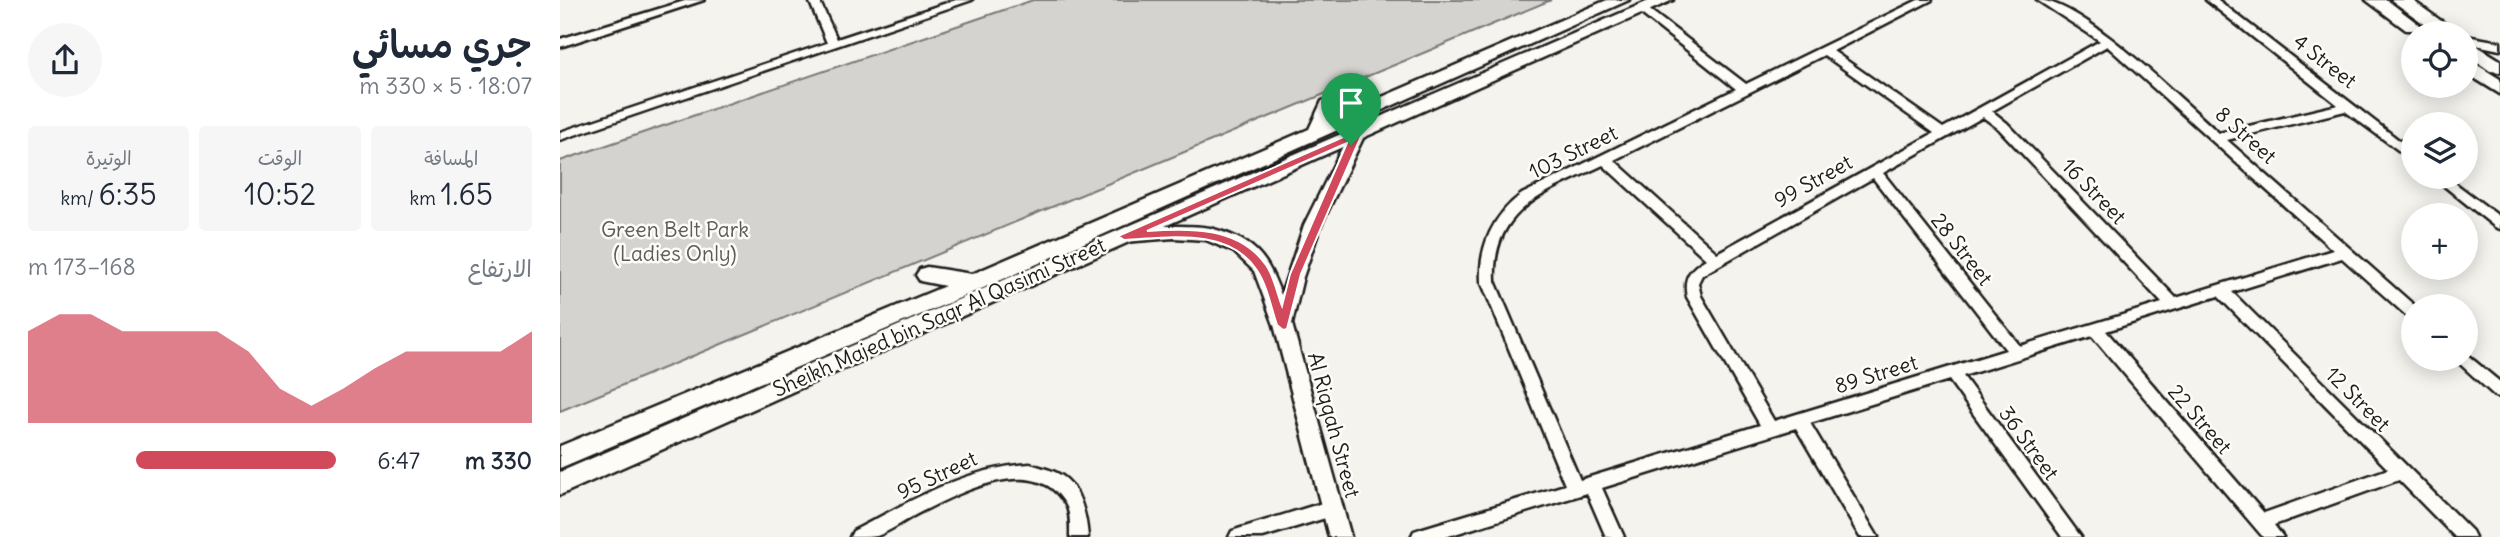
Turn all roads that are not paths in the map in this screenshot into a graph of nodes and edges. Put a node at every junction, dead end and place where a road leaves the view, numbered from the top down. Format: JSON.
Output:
{"nodes":[{"id":1,"x":699,"y":0,"type":"edge"},
{"id":2,"x":814,"y":0,"type":"edge"},
{"id":3,"x":967,"y":0,"type":"edge"},
{"id":4,"x":1621,"y":0,"type":"edge"},
{"id":5,"x":1665,"y":0,"type":"edge"},
{"id":6,"x":1927,"y":0,"type":"edge"},
{"id":7,"x":2042,"y":0,"type":"edge"},
{"id":8,"x":2211,"y":0,"type":"edge"},
{"id":9,"x":2375,"y":0,"type":"edge"},
{"id":10,"x":2400,"y":0,"type":"edge"},
{"id":11,"x":1648,"y":5,"type":"edge"},
{"id":12,"x":2405,"y":21,"type":"edge"},
{"id":13,"x":2431,"y":21,"type":"edge"},
{"id":14,"x":2108,"y":41,"type":"junction"},
{"id":15,"x":560,"y":43,"type":"edge"},
{"id":16,"x":2478,"y":43,"type":"edge"},
{"id":17,"x":834,"y":44,"type":"junction"},
{"id":18,"x":2500,"y":46,"type":"edge"},
{"id":19,"x":1825,"y":50,"type":"junction"},
{"id":20,"x":2478,"y":52,"type":"edge"},
{"id":21,"x":763,"y":68,"type":"junction"},
{"id":22,"x":2500,"y":69,"type":"edge"},
{"id":23,"x":2478,"y":72,"type":"edge"},
{"id":24,"x":782,"y":74,"type":"dead end"},
{"id":25,"x":2500,"y":88,"type":"edge"},
{"id":26,"x":1745,"y":90,"type":"junction"},
{"id":27,"x":1328,"y":105,"type":"dead end"},
{"id":28,"x":2348,"y":106,"type":"junction"},
{"id":29,"x":1982,"y":110,"type":"junction"},
{"id":30,"x":1317,"y":132,"type":"junction"},
{"id":31,"x":1941,"y":133,"type":"junction"},
{"id":32,"x":1357,"y":134,"type":"junction"},
{"id":33,"x":560,"y":136,"type":"edge"},
{"id":34,"x":2217,"y":138,"type":"junction"},
{"id":35,"x":2401,"y":148,"type":"edge"},
{"id":36,"x":1605,"y":159,"type":"junction"},
{"id":37,"x":1874,"y":171,"type":"junction"},
{"id":38,"x":2455,"y":189,"type":"edge"},
{"id":39,"x":2500,"y":224,"type":"edge"},
{"id":40,"x":1124,"y":236,"type":"junction"},
{"id":41,"x":2344,"y":252,"type":"junction"},
{"id":42,"x":1716,"y":260,"type":"junction"},
{"id":43,"x":927,"y":275,"type":"dead end"},
{"id":44,"x":973,"y":283,"type":"junction"},
{"id":45,"x":2221,"y":290,"type":"junction"},
{"id":46,"x":2401,"y":302,"type":"edge"},
{"id":47,"x":2173,"y":304,"type":"junction"},
{"id":48,"x":884,"y":319,"type":"junction"},
{"id":49,"x":1283,"y":325,"type":"junction"},
{"id":50,"x":2095,"y":329,"type":"junction"},
{"id":51,"x":2017,"y":353,"type":"junction"},
{"id":52,"x":838,"y":361,"type":"junction"},
{"id":53,"x":2478,"y":371,"type":"edge"},
{"id":54,"x":1952,"y":373,"type":"junction"},
{"id":55,"x":2500,"y":391,"type":"edge"},
{"id":56,"x":1800,"y":420,"type":"junction"},
{"id":57,"x":1770,"y":429,"type":"junction"},
{"id":58,"x":560,"y":457,"type":"edge"},
{"id":59,"x":2401,"y":472,"type":"junction"},
{"id":60,"x":560,"y":484,"type":"edge"},
{"id":61,"x":1592,"y":484,"type":"junction"},
{"id":62,"x":1575,"y":489,"type":"junction"},
{"id":63,"x":1332,"y":508,"type":"junction"},
{"id":64,"x":2261,"y":522,"type":"junction"},
{"id":65,"x":870,"y":534,"type":"edge"},
{"id":66,"x":1079,"y":537,"type":"edge"},
{"id":67,"x":1238,"y":537,"type":"edge"},
{"id":68,"x":1340,"y":537,"type":"edge"},
{"id":69,"x":1420,"y":537,"type":"edge"},
{"id":70,"x":1615,"y":537,"type":"edge"},
{"id":71,"x":1870,"y":537,"type":"edge"},
{"id":72,"x":2073,"y":537,"type":"edge"},
{"id":73,"x":2274,"y":537,"type":"edge"},
{"id":74,"x":2466,"y":537,"type":"edge"}],
"edges":[{"from":1,"to":15,"type":"street"},
{"from":2,"to":17,"type":"street"},
{"from":3,"to":17,"type":"street"},
{"from":4,"to":30,"type":"main road","name":"Sheikh Majed bin Saqr Al Qasimi Street"},
{"from":5,"to":11,"type":"main road","name":"Sheikh Majed bin Saqr Al Qasimi Street"},
{"from":6,"to":19,"type":"street","name":"103 Street"},
{"from":7,"to":14,"type":"street","name":"8 Street"},
{"from":8,"to":28,"type":"street","name":"4 Street"},
{"from":9,"to":12,"type":"main road"},
{"from":10,"to":13,"type":"main road"},
{"from":11,"to":26,"type":"street"},
{"from":11,"to":32,"type":"main road","name":"Sheikh Majed bin Saqr Al Qasimi Street"},
{"from":14,"to":29,"type":"street","name":"99 Street"},
{"from":14,"to":34,"type":"street","name":"8 Street"},
{"from":16,"to":18,"type":"street"},
{"from":17,"to":21,"type":"street"},
{"from":19,"to":26,"type":"street","name":"103 Street"},
{"from":19,"to":31,"type":"street"},
{"from":20,"to":22,"type":"main road"},
{"from":21,"to":24,"type":"street"},
{"from":21,"to":33,"type":"street"},
{"from":23,"to":25,"type":"main road"},
{"from":26,"to":36,"type":"street","name":"103 Street"},
{"from":27,"to":30,"type":"main road"},
{"from":28,"to":34,"type":"street"},
{"from":28,"to":35,"type":"street","name":"4 Street"},
{"from":29,"to":31,"type":"street","name":"99 Street"},
{"from":29,"to":47,"type":"street","name":"16 Street"},
{"from":30,"to":44,"type":"main road","name":"Sheikh Majed bin Saqr Al Qasimi Street"},
{"from":31,"to":37,"type":"street","name":"99 Street"},
{"from":32,"to":40,"type":"main road","name":"Sheikh Majed bin Saqr Al Qasimi Street"},
{"from":32,"to":49,"type":"street","name":"Al Riqqah Street"},
{"from":34,"to":41,"type":"street","name":"8 Street"},
{"from":36,"to":42,"type":"street"},
{"from":36,"to":62,"type":"street","name":"103 Street"},
{"from":37,"to":42,"type":"street","name":"99 Street"},
{"from":37,"to":51,"type":"street","name":"28 Street"},
{"from":38,"to":39,"type":"street"},
{"from":40,"to":49,"type":"street","name":"Al Riqqah Street"},
{"from":40,"to":52,"type":"main road","name":"Sheikh Majed bin Saqr Al Qasimi Street"},
{"from":41,"to":45,"type":"street","name":"89 Street"},
{"from":41,"to":46,"type":"street","name":"8 Street"},
{"from":42,"to":57,"type":"street","name":"99 Street"},
{"from":43,"to":44,"type":"main road"},
{"from":44,"to":48,"type":"main road","name":"Sheikh Majed bin Saqr Al Qasimi Street"},
{"from":45,"to":47,"type":"street","name":"89 Street"},
{"from":45,"to":59,"type":"street","name":"12 Street"},
{"from":47,"to":50,"type":"street","name":"89 Street"},
{"from":48,"to":52,"type":"main road"},
{"from":48,"to":58,"type":"main road","name":"Sheikh Majed bin Saqr Al Qasimi Street"},
{"from":49,"to":63,"type":"street","name":"Al Riqqah Street"},
{"from":50,"to":51,"type":"street","name":"89 Street"},
{"from":50,"to":64,"type":"street","name":"22 Street"},
{"from":51,"to":54,"type":"street","name":"89 Street"},
{"from":52,"to":60,"type":"main road","name":"Sheikh Majed bin Saqr Al Qasimi Street"},
{"from":53,"to":55,"type":"street"},
{"from":54,"to":56,"type":"street","name":"89 Street"},
{"from":54,"to":72,"type":"street","name":"36 Street"},
{"from":56,"to":57,"type":"street","name":"89 Street"},
{"from":56,"to":71,"type":"street"},
{"from":57,"to":61,"type":"street","name":"89 Street"},
{"from":59,"to":64,"type":"street"},
{"from":59,"to":74,"type":"street","name":"12 Street"},
{"from":61,"to":62,"type":"street","name":"89 Street"},
{"from":61,"to":70,"type":"street"},
{"from":62,"to":69,"type":"street","name":"89 Street"},
{"from":63,"to":67,"type":"street"},
{"from":63,"to":68,"type":"street","name":"Al Riqqah Street"},
{"from":64,"to":73,"type":"street","name":"22 Street"},
{"from":65,"to":66,"type":"street","name":"95 Street"}]}
